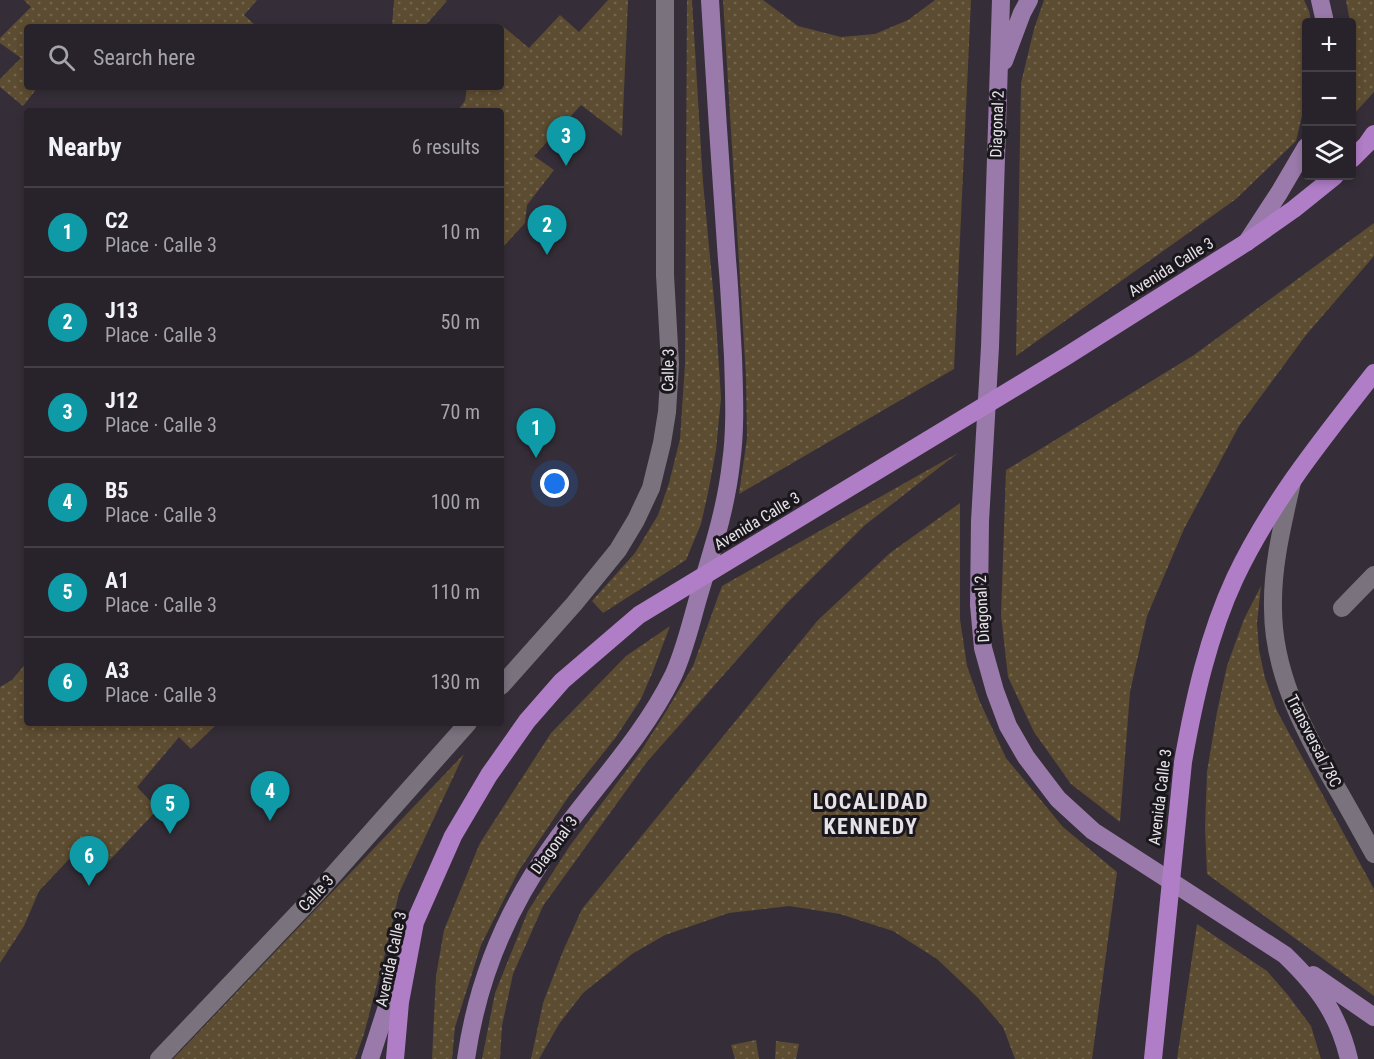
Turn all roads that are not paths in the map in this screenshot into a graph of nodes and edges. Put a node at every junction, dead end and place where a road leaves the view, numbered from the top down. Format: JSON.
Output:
{"nodes":[{"id":1,"x":665,"y":0,"type":"edge"},
{"id":2,"x":710,"y":0,"type":"edge"},
{"id":3,"x":1001,"y":0,"type":"edge"},
{"id":4,"x":1029,"y":0,"type":"edge"},
{"id":5,"x":1320,"y":0,"type":"edge"},
{"id":6,"x":1323,"y":18,"type":"edge"},
{"id":7,"x":999,"y":74,"type":"junction"},
{"id":8,"x":1374,"y":134,"type":"edge"},
{"id":9,"x":1302,"y":154,"type":"edge"},
{"id":10,"x":1356,"y":155,"type":"edge"},
{"id":11,"x":1330,"y":180,"type":"edge"},
{"id":12,"x":1247,"y":242,"type":"junction"},
{"id":13,"x":1374,"y":373,"type":"edge"},
{"id":14,"x":1293,"y":479,"type":"junction"},
{"id":15,"x":1374,"y":575,"type":"edge"},
{"id":16,"x":1342,"y":608,"type":"dead end"},
{"id":17,"x":504,"y":683,"type":"edge"},
{"id":18,"x":465,"y":726,"type":"edge"},
{"id":19,"x":1374,"y":854,"type":"edge"},
{"id":20,"x":415,"y":922,"type":"junction"},
{"id":21,"x":1285,"y":956,"type":"junction"},
{"id":22,"x":1374,"y":1017,"type":"edge"},
{"id":23,"x":159,"y":1059,"type":"edge"},
{"id":24,"x":370,"y":1059,"type":"edge"},
{"id":25,"x":395,"y":1059,"type":"edge"},
{"id":26,"x":466,"y":1059,"type":"edge"},
{"id":27,"x":1154,"y":1059,"type":"edge"},
{"id":28,"x":1349,"y":1059,"type":"edge"}],
"edges":[{"from":1,"to":17,"type":"street","name":"Calle 3"},
{"from":2,"to":26,"type":"main road","name":"Diagonal 3"},
{"from":3,"to":7,"type":"main road","name":"Diagonal 2"},
{"from":4,"to":7,"type":"main road"},
{"from":5,"to":6,"type":"main road"},
{"from":7,"to":21,"type":"main road","name":"Diagonal 2"},
{"from":8,"to":10,"type":"highway"},
{"from":9,"to":12,"type":"main road"},
{"from":11,"to":12,"type":"highway","name":"Avenida Calle 3"},
{"from":12,"to":20,"type":"highway","name":"Avenida Calle 3"},
{"from":13,"to":14,"type":"highway","name":"Avenida Calle 3"},
{"from":14,"to":19,"type":"street","name":"Transversal 78C"},
{"from":14,"to":27,"type":"highway","name":"Avenida Calle 3"},
{"from":15,"to":16,"type":"street"},
{"from":18,"to":23,"type":"street","name":"Calle 3"},
{"from":20,"to":24,"type":"main road"},
{"from":20,"to":25,"type":"highway","name":"Avenida Calle 3"},
{"from":21,"to":22,"type":"main road"},
{"from":21,"to":28,"type":"main road","name":"Diagonal 2"}]}
